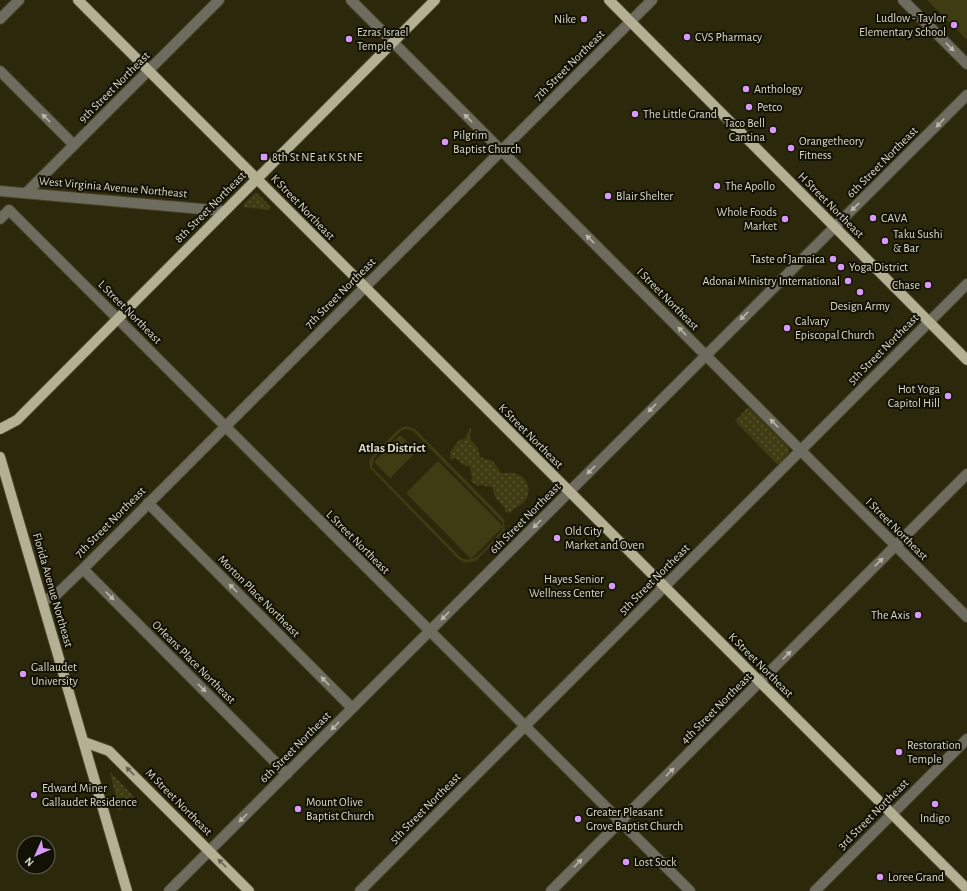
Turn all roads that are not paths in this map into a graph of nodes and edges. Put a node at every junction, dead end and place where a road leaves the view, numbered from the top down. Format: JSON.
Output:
{"nodes":[{"id":1,"x":19,"y":0,"type":"edge"},
{"id":2,"x":78,"y":0,"type":"edge"},
{"id":3,"x":219,"y":0,"type":"edge"},
{"id":4,"x":351,"y":0,"type":"edge"},
{"id":5,"x":435,"y":0,"type":"edge"},
{"id":6,"x":609,"y":0,"type":"edge"},
{"id":7,"x":652,"y":0,"type":"edge"},
{"id":8,"x":903,"y":0,"type":"edge"},
{"id":9,"x":0,"y":19,"type":"edge"},
{"id":10,"x":630,"y":22,"type":"junction"},
{"id":11,"x":393,"y":42,"type":"junction"},
{"id":12,"x":967,"y":64,"type":"edge"},
{"id":13,"x":0,"y":71,"type":"edge"},
{"id":14,"x":148,"y":71,"type":"junction"},
{"id":15,"x":967,"y":96,"type":"edge"},
{"id":16,"x":74,"y":145,"type":"junction"},
{"id":17,"x":501,"y":151,"type":"junction"},
{"id":18,"x":257,"y":178,"type":"junction"},
{"id":19,"x":0,"y":191,"type":"edge"},
{"id":20,"x":27,"y":192,"type":"junction"},
{"id":21,"x":224,"y":211,"type":"junction"},
{"id":22,"x":0,"y":219,"type":"edge"},
{"id":23,"x":835,"y":227,"type":"junction"},
{"id":24,"x":967,"y":284,"type":"edge"},
{"id":25,"x":364,"y":288,"type":"junction"},
{"id":26,"x":117,"y":318,"type":"junction"},
{"id":27,"x":929,"y":322,"type":"junction"},
{"id":28,"x":706,"y":355,"type":"junction"},
{"id":29,"x":967,"y":360,"type":"edge"},
{"id":30,"x":225,"y":426,"type":"junction"},
{"id":31,"x":0,"y":429,"type":"edge"},
{"id":32,"x":801,"y":450,"type":"junction"},
{"id":33,"x":0,"y":457,"type":"edge"},
{"id":34,"x":967,"y":474,"type":"edge"},
{"id":35,"x":569,"y":492,"type":"junction"},
{"id":36,"x":148,"y":503,"type":"junction"},
{"id":37,"x":896,"y":546,"type":"junction"},
{"id":38,"x":83,"y":569,"type":"junction"},
{"id":39,"x":664,"y":588,"type":"junction"},
{"id":40,"x":43,"y":601,"type":"junction"},
{"id":41,"x":967,"y":617,"type":"edge"},
{"id":42,"x":429,"y":631,"type":"junction"},
{"id":43,"x":760,"y":682,"type":"junction"},
{"id":44,"x":352,"y":708,"type":"junction"},
{"id":45,"x":525,"y":727,"type":"junction"},
{"id":46,"x":967,"y":738,"type":"edge"},
{"id":47,"x":84,"y":742,"type":"junction"},
{"id":48,"x":286,"y":774,"type":"junction"},
{"id":49,"x":892,"y":814,"type":"junction"},
{"id":50,"x":620,"y":821,"type":"junction"},
{"id":51,"x":209,"y":851,"type":"junction"},
{"id":52,"x":967,"y":889,"type":"edge"},
{"id":53,"x":686,"y":890,"type":"edge"},
{"id":54,"x":127,"y":891,"type":"edge"},
{"id":55,"x":169,"y":891,"type":"edge"},
{"id":56,"x":249,"y":891,"type":"edge"},
{"id":57,"x":360,"y":891,"type":"edge"},
{"id":58,"x":550,"y":891,"type":"edge"},
{"id":59,"x":815,"y":891,"type":"edge"}],
"edges":[{"from":1,"to":9,"type":"street"},
{"from":2,"to":14,"type":"main road","name":"K Street Northeast"},
{"from":3,"to":14,"type":"street","name":"9th Street Northeast"},
{"from":4,"to":11,"type":"street","name":"I Street Northeast"},
{"from":5,"to":11,"type":"main road","name":"8th Street Northeast"},
{"from":6,"to":10,"type":"main road","name":"H Street Northeast"},
{"from":7,"to":10,"type":"street","name":"7th Street Northeast"},
{"from":8,"to":12,"type":"street","one_way":true},
{"from":10,"to":17,"type":"street","name":"7th Street Northeast"},
{"from":10,"to":23,"type":"main road","name":"H Street Northeast"},
{"from":17,"to":11,"type":"street","name":"I Street Northeast","one_way":true},
{"from":11,"to":18,"type":"main road","name":"8th Street Northeast"},
{"from":16,"to":13,"type":"street","one_way":true},
{"from":14,"to":16,"type":"street","name":"9th Street Northeast"},
{"from":14,"to":18,"type":"main road","name":"K Street Northeast"},
{"from":15,"to":23,"type":"street","name":"6th Street Northeast","one_way":true},
{"from":16,"to":20,"type":"street","name":"9th Street Northeast"},
{"from":17,"to":25,"type":"street","name":"7th Street Northeast"},
{"from":28,"to":17,"type":"street","name":"I Street Northeast","one_way":true},
{"from":18,"to":21,"type":"main road","name":"8th Street Northeast"},
{"from":18,"to":25,"type":"main road","name":"K Street Northeast"},
{"from":19,"to":20,"type":"street","name":"West Virginia Avenue Northeast"},
{"from":20,"to":21,"type":"street","name":"West Virginia Avenue Northeast"},
{"from":21,"to":26,"type":"main road","name":"8th Street Northeast"},
{"from":22,"to":26,"type":"street","name":"L Street Northeast"},
{"from":23,"to":27,"type":"main road","name":"H Street Northeast"},
{"from":23,"to":28,"type":"street","name":"6th Street Northeast","one_way":true},
{"from":24,"to":27,"type":"street","name":"5th Street Northeast"},
{"from":25,"to":30,"type":"street","name":"7th Street Northeast"},
{"from":25,"to":35,"type":"main road","name":"K Street Northeast"},
{"from":26,"to":30,"type":"street","name":"L Street Northeast"},
{"from":26,"to":31,"type":"main road","name":"8th Street Northeast"},
{"from":27,"to":29,"type":"main road","name":"H Street Northeast"},
{"from":27,"to":32,"type":"street","name":"5th Street Northeast"},
{"from":32,"to":28,"type":"street","name":"I Street Northeast","one_way":true},
{"from":28,"to":35,"type":"street","name":"6th Street Northeast","one_way":true},
{"from":30,"to":36,"type":"street","name":"7th Street Northeast"},
{"from":30,"to":42,"type":"street","name":"L Street Northeast"},
{"from":32,"to":37,"type":"street","name":"I Street Northeast"},
{"from":32,"to":39,"type":"street","name":"5th Street Northeast"},
{"from":33,"to":40,"type":"main road","name":"Florida Avenue Northeast"},
{"from":34,"to":37,"type":"street","name":"4th Street Northeast"},
{"from":35,"to":39,"type":"main road","name":"K Street Northeast"},
{"from":35,"to":42,"type":"street","name":"6th Street Northeast","one_way":true},
{"from":36,"to":38,"type":"street","name":"7th Street Northeast"},
{"from":44,"to":36,"type":"street","name":"Morton Place Northeast","one_way":true},
{"from":37,"to":41,"type":"street","name":"I Street Northeast"},
{"from":43,"to":37,"type":"street","name":"4th Street Northeast","one_way":true},
{"from":38,"to":40,"type":"street","name":"7th Street Northeast"},
{"from":38,"to":48,"type":"street","name":"Orleans Place Northeast","one_way":true},
{"from":39,"to":43,"type":"main road","name":"K Street Northeast"},
{"from":39,"to":45,"type":"street","name":"5th Street Northeast"},
{"from":40,"to":47,"type":"main road","name":"Florida Avenue Northeast"},
{"from":42,"to":44,"type":"street","name":"6th Street Northeast"},
{"from":42,"to":45,"type":"street","name":"L Street Northeast"},
{"from":43,"to":49,"type":"main road","name":"K Street Northeast"},
{"from":50,"to":43,"type":"street","name":"4th Street Northeast","one_way":true},
{"from":44,"to":48,"type":"street","name":"6th Street Northeast","one_way":true},
{"from":45,"to":50,"type":"street","name":"L Street Northeast"},
{"from":45,"to":57,"type":"street","name":"5th Street Northeast"},
{"from":46,"to":49,"type":"street","name":"3rd Street Northeast"},
{"from":51,"to":47,"type":"main road","name":"M Street Northeast","one_way":true},
{"from":47,"to":54,"type":"main road","name":"Florida Avenue Northeast"},
{"from":48,"to":51,"type":"street","name":"6th Street Northeast","one_way":true},
{"from":49,"to":52,"type":"main road","name":"K Street Northeast"},
{"from":49,"to":59,"type":"street","name":"3rd Street Northeast"},
{"from":50,"to":53,"type":"street","name":"L Street Northeast"},
{"from":58,"to":50,"type":"street","name":"4th Street Northeast","one_way":true},
{"from":51,"to":55,"type":"street","name":"6th Street Northeast"},
{"from":56,"to":51,"type":"main road","name":"M Street Northeast","one_way":true}]}
